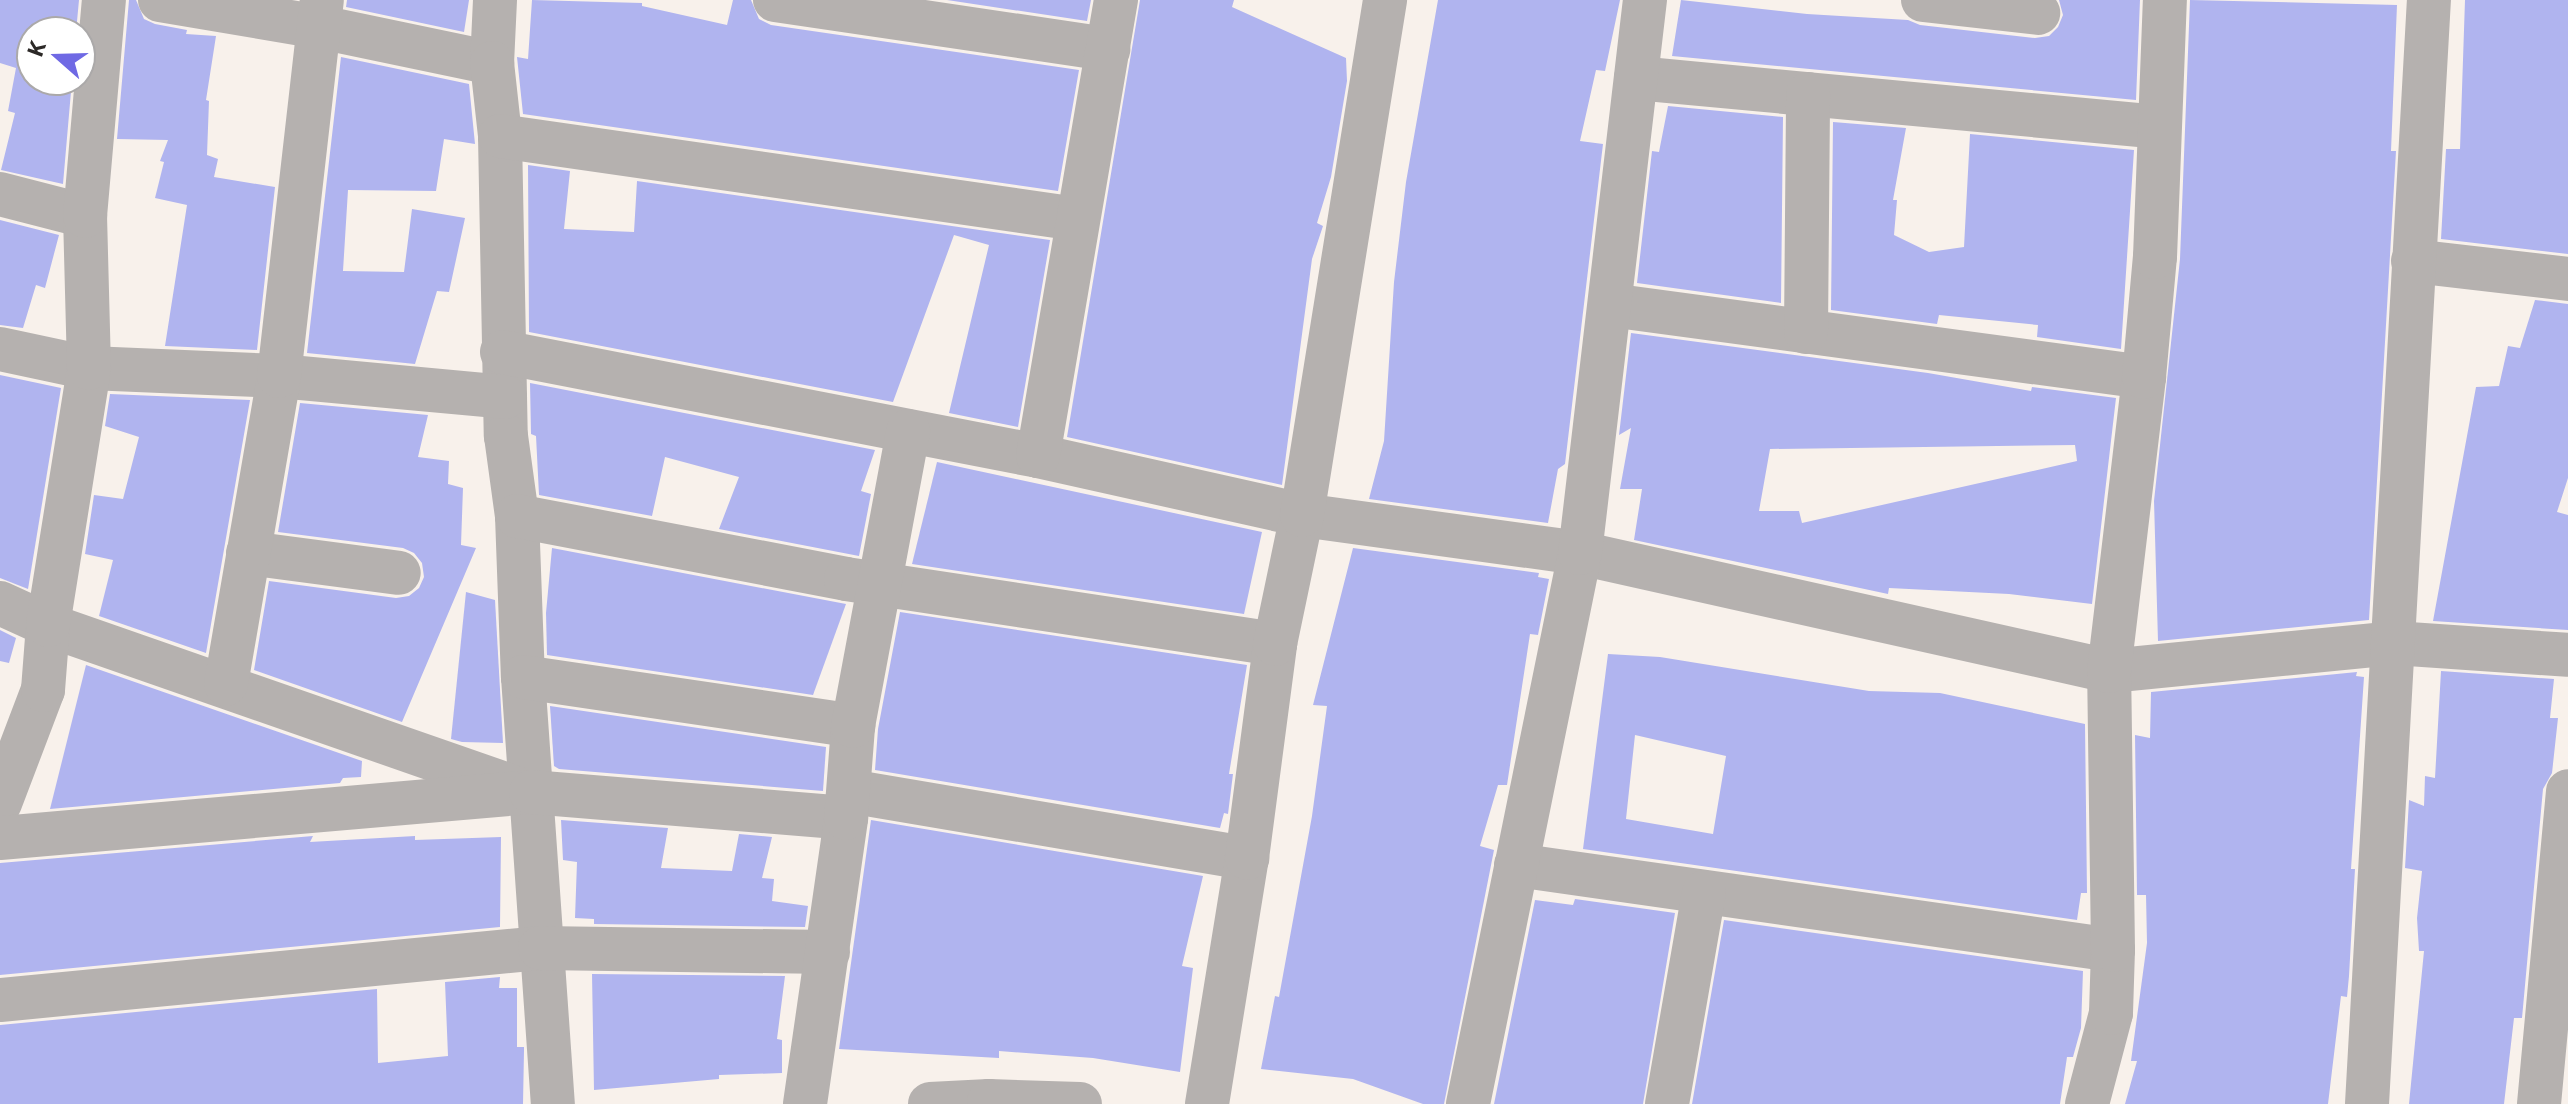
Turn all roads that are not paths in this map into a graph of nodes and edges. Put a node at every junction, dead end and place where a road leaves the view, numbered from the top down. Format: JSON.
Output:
{"nodes":[{"id":1,"x":104,"y":0,"type":"edge"},
{"id":2,"x":160,"y":0,"type":"edge"},
{"id":3,"x":495,"y":0,"type":"edge"},
{"id":4,"x":775,"y":0,"type":"edge"},
{"id":5,"x":1116,"y":0,"type":"edge"},
{"id":6,"x":1385,"y":0,"type":"edge"},
{"id":7,"x":1645,"y":0,"type":"edge"},
{"id":8,"x":1923,"y":0,"type":"edge"},
{"id":9,"x":2165,"y":0,"type":"edge"},
{"id":10,"x":2429,"y":0,"type":"edge"},
{"id":11,"x":2038,"y":13,"type":"dead end"},
{"id":12,"x":321,"y":14,"type":"edge"},
{"id":13,"x":1108,"y":49,"type":"junction"},
{"id":14,"x":492,"y":63,"type":"junction"},
{"id":15,"x":1636,"y":78,"type":"junction"},
{"id":16,"x":1808,"y":94,"type":"junction"},
{"id":17,"x":2159,"y":127,"type":"junction"},
{"id":18,"x":500,"y":136,"type":"junction"},
{"id":19,"x":0,"y":194,"type":"edge"},
{"id":20,"x":85,"y":216,"type":"junction"},
{"id":21,"x":1077,"y":219,"type":"junction"},
{"id":22,"x":2413,"y":261,"type":"junction"},
{"id":23,"x":2568,"y":279,"type":"edge"},
{"id":24,"x":1610,"y":305,"type":"junction"},
{"id":25,"x":1806,"y":332,"type":"junction"},
{"id":26,"x":0,"y":349,"type":"edge"},
{"id":27,"x":502,"y":352,"type":"junction"},
{"id":28,"x":89,"y":368,"type":"junction"},
{"id":29,"x":279,"y":376,"type":"junction"},
{"id":30,"x":2144,"y":377,"type":"junction"},
{"id":31,"x":505,"y":397,"type":"junction"},
{"id":32,"x":908,"y":431,"type":"junction"},
{"id":33,"x":1038,"y":456,"type":"junction"},
{"id":34,"x":1302,"y":515,"type":"junction"},
{"id":35,"x":517,"y":516,"type":"junction"},
{"id":36,"x":248,"y":553,"type":"junction"},
{"id":37,"x":1580,"y":553,"type":"junction"},
{"id":38,"x":399,"y":573,"type":"dead end"},
{"id":39,"x":880,"y":583,"type":"junction"},
{"id":40,"x":0,"y":603,"type":"edge"},
{"id":41,"x":48,"y":625,"type":"junction"},
{"id":42,"x":2394,"y":643,"type":"junction"},
{"id":43,"x":1275,"y":644,"type":"junction"},
{"id":44,"x":2568,"y":655,"type":"edge"},
{"id":45,"x":2109,"y":671,"type":"junction"},
{"id":46,"x":523,"y":677,"type":"junction"},
{"id":47,"x":226,"y":684,"type":"junction"},
{"id":48,"x":853,"y":726,"type":"junction"},
{"id":49,"x":2568,"y":791,"type":"edge"},
{"id":50,"x":531,"y":792,"type":"junction"},
{"id":51,"x":0,"y":803,"type":"edge"},
{"id":52,"x":848,"y":805,"type":"junction"},
{"id":53,"x":0,"y":838,"type":"edge"},
{"id":54,"x":1247,"y":858,"type":"junction"},
{"id":55,"x":1516,"y":865,"type":"junction"},
{"id":56,"x":1704,"y":892,"type":"junction"},
{"id":57,"x":540,"y":948,"type":"junction"},
{"id":58,"x":2113,"y":950,"type":"junction"},
{"id":59,"x":828,"y":952,"type":"junction"},
{"id":60,"x":0,"y":1000,"type":"edge"},
{"id":61,"x":553,"y":1104,"type":"edge"},
{"id":62,"x":805,"y":1104,"type":"edge"},
{"id":63,"x":930,"y":1104,"type":"edge"},
{"id":64,"x":1080,"y":1104,"type":"edge"},
{"id":65,"x":1207,"y":1104,"type":"edge"},
{"id":66,"x":1468,"y":1104,"type":"edge"},
{"id":67,"x":1667,"y":1104,"type":"edge"},
{"id":68,"x":2087,"y":1104,"type":"edge"},
{"id":69,"x":2367,"y":1104,"type":"edge"},
{"id":70,"x":2539,"y":1104,"type":"edge"}],
"edges":[{"from":1,"to":20,"type":"street"},
{"from":2,"to":12,"type":"street"},
{"from":3,"to":14,"type":"street"},
{"from":4,"to":13,"type":"street"},
{"from":5,"to":13,"type":"street"},
{"from":6,"to":34,"type":"street"},
{"from":7,"to":15,"type":"street"},
{"from":8,"to":11,"type":"street"},
{"from":9,"to":17,"type":"street"},
{"from":10,"to":22,"type":"street"},
{"from":12,"to":14,"type":"street"},
{"from":12,"to":29,"type":"street"},
{"from":13,"to":21,"type":"street"},
{"from":14,"to":18,"type":"street"},
{"from":15,"to":16,"type":"street"},
{"from":15,"to":24,"type":"street"},
{"from":16,"to":17,"type":"street"},
{"from":16,"to":25,"type":"street"},
{"from":17,"to":30,"type":"street"},
{"from":18,"to":21,"type":"street"},
{"from":18,"to":27,"type":"street"},
{"from":19,"to":20,"type":"street"},
{"from":20,"to":28,"type":"street"},
{"from":21,"to":33,"type":"street"},
{"from":22,"to":23,"type":"street"},
{"from":22,"to":42,"type":"street"},
{"from":24,"to":25,"type":"street"},
{"from":24,"to":37,"type":"street"},
{"from":25,"to":30,"type":"street"},
{"from":26,"to":28,"type":"street"},
{"from":27,"to":31,"type":"street"},
{"from":27,"to":32,"type":"street"},
{"from":28,"to":29,"type":"street"},
{"from":28,"to":41,"type":"street"},
{"from":29,"to":31,"type":"street"},
{"from":29,"to":36,"type":"street"},
{"from":30,"to":45,"type":"street"},
{"from":31,"to":35,"type":"street"},
{"from":32,"to":33,"type":"street"},
{"from":32,"to":39,"type":"street"},
{"from":33,"to":34,"type":"street"},
{"from":34,"to":37,"type":"street"},
{"from":34,"to":43,"type":"street"},
{"from":35,"to":39,"type":"street"},
{"from":35,"to":46,"type":"street"},
{"from":36,"to":38,"type":"street"},
{"from":36,"to":47,"type":"street"},
{"from":37,"to":45,"type":"street"},
{"from":37,"to":55,"type":"street"},
{"from":39,"to":43,"type":"street"},
{"from":39,"to":48,"type":"street"},
{"from":40,"to":41,"type":"street"},
{"from":41,"to":47,"type":"street"},
{"from":41,"to":51,"type":"street"},
{"from":42,"to":44,"type":"street"},
{"from":42,"to":45,"type":"street"},
{"from":42,"to":69,"type":"street"},
{"from":43,"to":54,"type":"street"},
{"from":45,"to":58,"type":"street"},
{"from":46,"to":48,"type":"street"},
{"from":46,"to":50,"type":"street"},
{"from":47,"to":50,"type":"street"},
{"from":48,"to":52,"type":"street"},
{"from":49,"to":70,"type":"street"},
{"from":50,"to":52,"type":"street"},
{"from":50,"to":53,"type":"street"},
{"from":50,"to":57,"type":"street"},
{"from":52,"to":54,"type":"street"},
{"from":52,"to":59,"type":"street"},
{"from":54,"to":65,"type":"street"},
{"from":55,"to":56,"type":"street"},
{"from":55,"to":66,"type":"street"},
{"from":56,"to":58,"type":"street"},
{"from":56,"to":67,"type":"street"},
{"from":57,"to":59,"type":"street"},
{"from":57,"to":60,"type":"street"},
{"from":57,"to":61,"type":"street"},
{"from":58,"to":68,"type":"street"},
{"from":59,"to":62,"type":"street"},
{"from":63,"to":64,"type":"street"}]}
